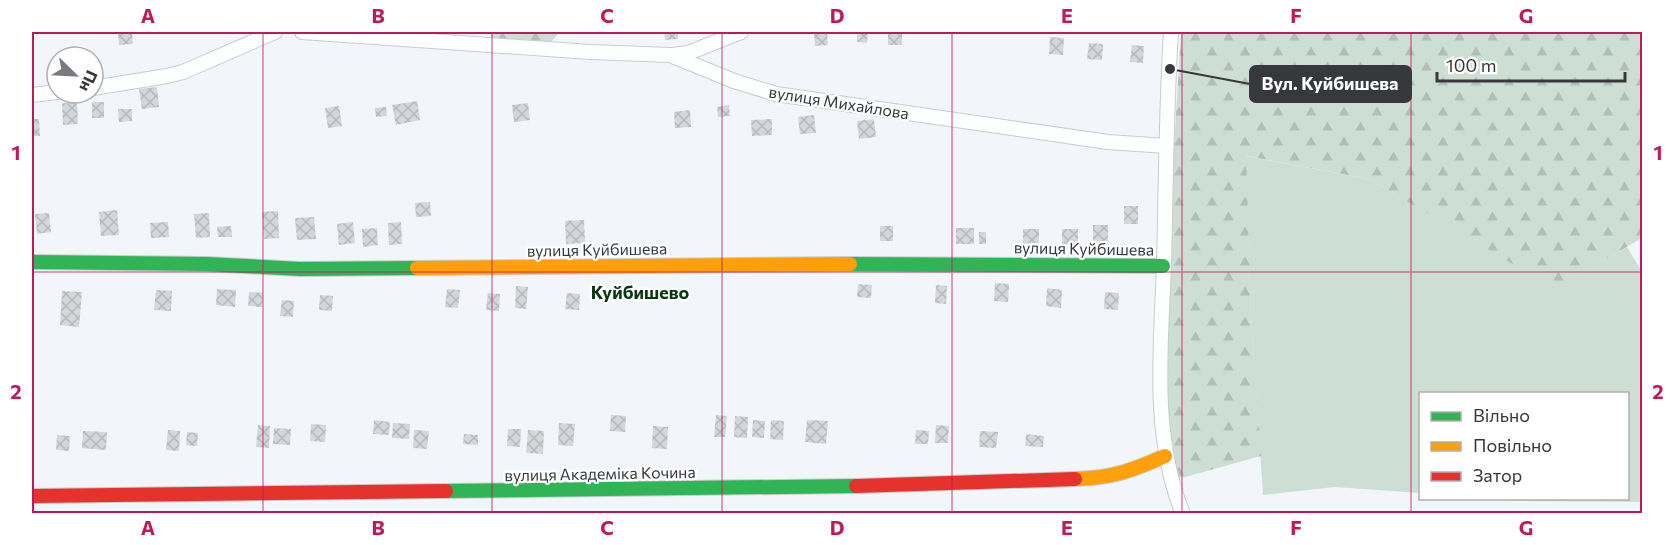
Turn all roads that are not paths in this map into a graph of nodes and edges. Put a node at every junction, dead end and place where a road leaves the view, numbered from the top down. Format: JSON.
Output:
{"nodes":[{"id":1,"x":274,"y":32,"type":"edge"},
{"id":2,"x":302,"y":32,"type":"edge"},
{"id":3,"x":741,"y":32,"type":"edge"},
{"id":4,"x":1172,"y":32,"type":"edge"},
{"id":5,"x":391,"y":35,"type":"edge"},
{"id":6,"x":670,"y":55,"type":"junction"},
{"id":7,"x":105,"y":86,"type":"edge"},
{"id":8,"x":1166,"y":146,"type":"junction"},
{"id":9,"x":32,"y":262,"type":"edge"},
{"id":10,"x":1164,"y":266,"type":"junction"},
{"id":11,"x":1166,"y":456,"type":"junction"},
{"id":12,"x":32,"y":496,"type":"edge"},
{"id":13,"x":1183,"y":513,"type":"edge"}],
"edges":[{"from":1,"to":7,"type":"street"},
{"from":2,"to":5,"type":"street","name":"вулиця Михайлова"},
{"from":3,"to":6,"type":"street"},
{"from":4,"to":8,"type":"street"},
{"from":5,"to":6,"type":"street","name":"вулиця Михайлова"},
{"from":6,"to":8,"type":"street","name":"вулиця Михайлова"},
{"from":8,"to":10,"type":"street"},
{"from":9,"to":10,"type":"street","name":"вулиця Куйбишева"},
{"from":10,"to":11,"type":"street"},
{"from":11,"to":12,"type":"street","name":"вулиця Академіка Кочина"},
{"from":11,"to":13,"type":"street"}]}
